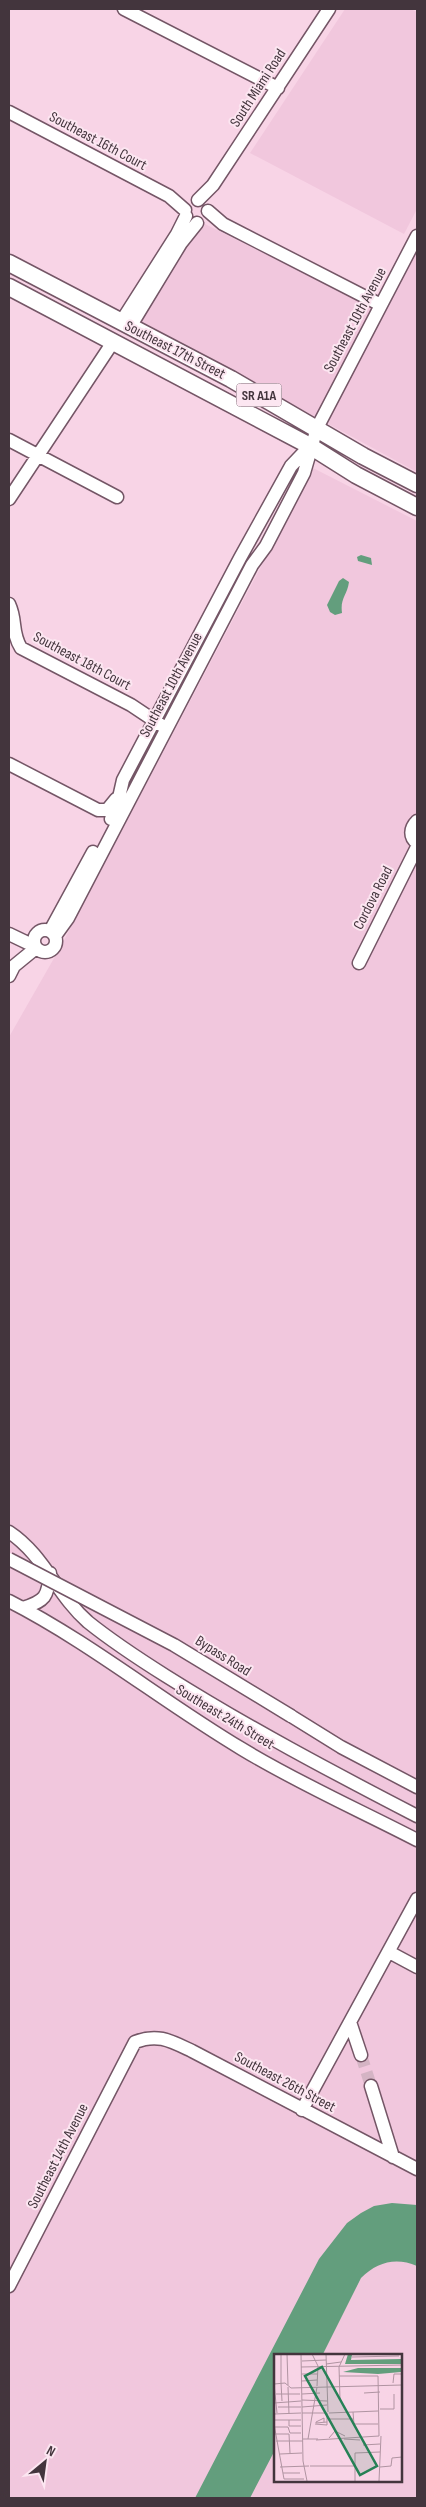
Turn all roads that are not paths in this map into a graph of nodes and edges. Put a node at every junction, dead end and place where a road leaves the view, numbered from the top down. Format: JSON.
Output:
{"nodes":[{"id":1,"x":124,"y":9,"type":"edge"},
{"id":2,"x":329,"y":9,"type":"edge"},
{"id":3,"x":278,"y":88,"type":"junction"},
{"id":4,"x":9,"y":112,"type":"edge"},
{"id":5,"x":197,"y":211,"type":"junction"},
{"id":6,"x":417,"y":236,"type":"edge"},
{"id":7,"x":9,"y":263,"type":"edge"},
{"id":8,"x":9,"y":287,"type":"edge"},
{"id":9,"x":381,"y":305,"type":"junction"},
{"id":10,"x":125,"y":324,"type":"junction"},
{"id":11,"x":152,"y":338,"type":"junction"},
{"id":12,"x":113,"y":342,"type":"junction"},
{"id":13,"x":317,"y":428,"type":"junction"},
{"id":14,"x":9,"y":440,"type":"edge"},
{"id":15,"x":310,"y":446,"type":"junction"},
{"id":16,"x":37,"y":455,"type":"junction"},
{"id":17,"x":417,"y":484,"type":"edge"},
{"id":18,"x":117,"y":497,"type":"dead end"},
{"id":19,"x":9,"y":499,"type":"edge"},
{"id":20,"x":417,"y":507,"type":"edge"},
{"id":21,"x":9,"y":604,"type":"edge"},
{"id":22,"x":186,"y":660,"type":"junction"},
{"id":23,"x":199,"y":667,"type":"junction"},
{"id":24,"x":154,"y":720,"type":"junction"},
{"id":25,"x":166,"y":729,"type":"junction"},
{"id":26,"x":9,"y":764,"type":"edge"},
{"id":27,"x":120,"y":793,"type":"junction"},
{"id":28,"x":417,"y":822,"type":"edge"},
{"id":29,"x":417,"y":843,"type":"edge"},
{"id":30,"x":417,"y":847,"type":"edge"},
{"id":31,"x":52,"y":933,"type":"junction"},
{"id":32,"x":9,"y":934,"type":"edge"},
{"id":33,"x":35,"y":947,"type":"junction"},
{"id":34,"x":358,"y":963,"type":"dead end"},
{"id":35,"x":11,"y":968,"type":"edge"},
{"id":36,"x":9,"y":1532,"type":"edge"},
{"id":37,"x":9,"y":1559,"type":"edge"},
{"id":38,"x":50,"y":1573,"type":"junction"},
{"id":39,"x":9,"y":1601,"type":"edge"},
{"id":40,"x":23,"y":1608,"type":"junction"},
{"id":41,"x":190,"y":1692,"type":"junction"},
{"id":42,"x":158,"y":1695,"type":"junction"},
{"id":43,"x":238,"y":1721,"type":"junction"},
{"id":44,"x":203,"y":1724,"type":"junction"},
{"id":45,"x":417,"y":1787,"type":"edge"},
{"id":46,"x":370,"y":1792,"type":"junction"},
{"id":47,"x":360,"y":1810,"type":"junction"},
{"id":48,"x":417,"y":1816,"type":"edge"},
{"id":49,"x":417,"y":1840,"type":"edge"},
{"id":50,"x":417,"y":1899,"type":"edge"},
{"id":51,"x":389,"y":1952,"type":"junction"},
{"id":52,"x":417,"y":1967,"type":"edge"},
{"id":53,"x":350,"y":2022,"type":"junction"},
{"id":54,"x":135,"y":2042,"type":"joint"},
{"id":55,"x":361,"y":2055,"type":"tunnel mouth"},
{"id":56,"x":370,"y":2086,"type":"tunnel mouth"},
{"id":57,"x":302,"y":2110,"type":"junction"},
{"id":58,"x":393,"y":2157,"type":"junction"},
{"id":59,"x":417,"y":2169,"type":"edge"},
{"id":60,"x":12,"y":2269,"type":"edge"},
{"id":61,"x":9,"y":2286,"type":"edge"}],
"edges":[{"from":1,"to":3,"type":"street"},
{"from":2,"to":3,"type":"street","name":"South Miami Road"},
{"from":3,"to":5,"type":"street","name":"South Miami Road"},
{"from":4,"to":5,"type":"street","name":"Southeast 16th Court"},
{"from":5,"to":9,"type":"street","name":"Southeast 16th Court"},
{"from":5,"to":10,"type":"street","name":"South Miami Road"},
{"from":6,"to":9,"type":"street","name":"Southeast 10th Avenue"},
{"from":7,"to":10,"type":"main road","name":"Southeast 17th Street","number":"SR A1A"},
{"from":8,"to":12,"type":"main road","name":"Southeast 17th Street","number":"SR A1A"},
{"from":9,"to":13,"type":"street","name":"Southeast 10th Avenue"},
{"from":10,"to":11,"type":"main road","name":"Southeast 17th Street","number":"SR A1A"},
{"from":11,"to":12,"type":"main road"},
{"from":11,"to":13,"type":"main road","name":"Southeast 17th Street","number":"SR A1A"},
{"from":12,"to":15,"type":"main road","name":"Southeast 17th Street","number":"SR A1A"},
{"from":12,"to":16,"type":"street"},
{"from":13,"to":15,"type":"street","name":"Southeast 10th Avenue"},
{"from":13,"to":17,"type":"main road","name":"Southeast 17th Street","number":"SR A1A"},
{"from":14,"to":16,"type":"street"},
{"from":15,"to":20,"type":"main road","name":"Southeast 17th Street","number":"SR A1A"},
{"from":15,"to":22,"type":"street","name":"Southeast 10th Avenue"},
{"from":15,"to":23,"type":"street","name":"Southeast 10th Avenue"},
{"from":16,"to":18,"type":"street"},
{"from":16,"to":19,"type":"street"},
{"from":21,"to":24,"type":"street","name":"Southeast 18th Court"},
{"from":22,"to":23,"type":"street"},
{"from":22,"to":24,"type":"street","name":"Southeast 10th Avenue"},
{"from":23,"to":25,"type":"street","name":"Southeast 10th Avenue"},
{"from":24,"to":25,"type":"street","name":"Southeast 18th Court"},
{"from":24,"to":27,"type":"street","name":"Southeast 10th Avenue"},
{"from":25,"to":31,"type":"street","name":"Southeast 10th Avenue"},
{"from":26,"to":27,"type":"street"},
{"from":27,"to":31,"type":"street","name":"Southeast 10th Avenue"},
{"from":28,"to":29,"type":"street"},
{"from":30,"to":34,"type":"street","name":"Cordova Road"},
{"from":31,"to":33,"type":"street","name":"Southeast 10th Avenue"},
{"from":31,"to":33,"type":"street","name":"Southeast 10th Avenue"},
{"from":32,"to":33,"type":"street"},
{"from":33,"to":35,"type":"street","name":"Southeast 10th Avenue"},
{"from":36,"to":38,"type":"street","name":"Southeast 24th Street"},
{"from":37,"to":45,"type":"street","name":"Bypass Road","bridge":true},
{"from":38,"to":40,"type":"street"},
{"from":38,"to":41,"type":"street","name":"Southeast 24th Street"},
{"from":39,"to":40,"type":"street","name":"Southeast 24th Street"},
{"from":40,"to":42,"type":"street","name":"Southeast 24th Street"},
{"from":41,"to":42,"type":"street"},
{"from":41,"to":43,"type":"street","name":"Southeast 24th Street"},
{"from":42,"to":44,"type":"street","name":"Southeast 24th Street"},
{"from":43,"to":44,"type":"street"},
{"from":43,"to":46,"type":"street","name":"Southeast 24th Street"},
{"from":44,"to":47,"type":"street","name":"Southeast 24th Street"},
{"from":46,"to":47,"type":"street"},
{"from":46,"to":48,"type":"street","name":"Southeast 24th Street"},
{"from":47,"to":49,"type":"street","name":"Southeast 24th Street"},
{"from":50,"to":51,"type":"street"},
{"from":51,"to":52,"type":"street"},
{"from":51,"to":53,"type":"street"},
{"from":53,"to":55,"type":"street"},
{"from":53,"to":57,"type":"street"},
{"from":54,"to":57,"type":"street","name":"Southeast 26th Street"},
{"from":54,"to":60,"type":"street","name":"Southeast 14th Avenue"},
{"from":56,"to":58,"type":"street"},
{"from":57,"to":58,"type":"street","name":"Southeast 26th Street"},
{"from":58,"to":59,"type":"street","name":"Southeast 26th Street"},
{"from":60,"to":61,"type":"street","name":"Southeast 14th Avenue"}]}
